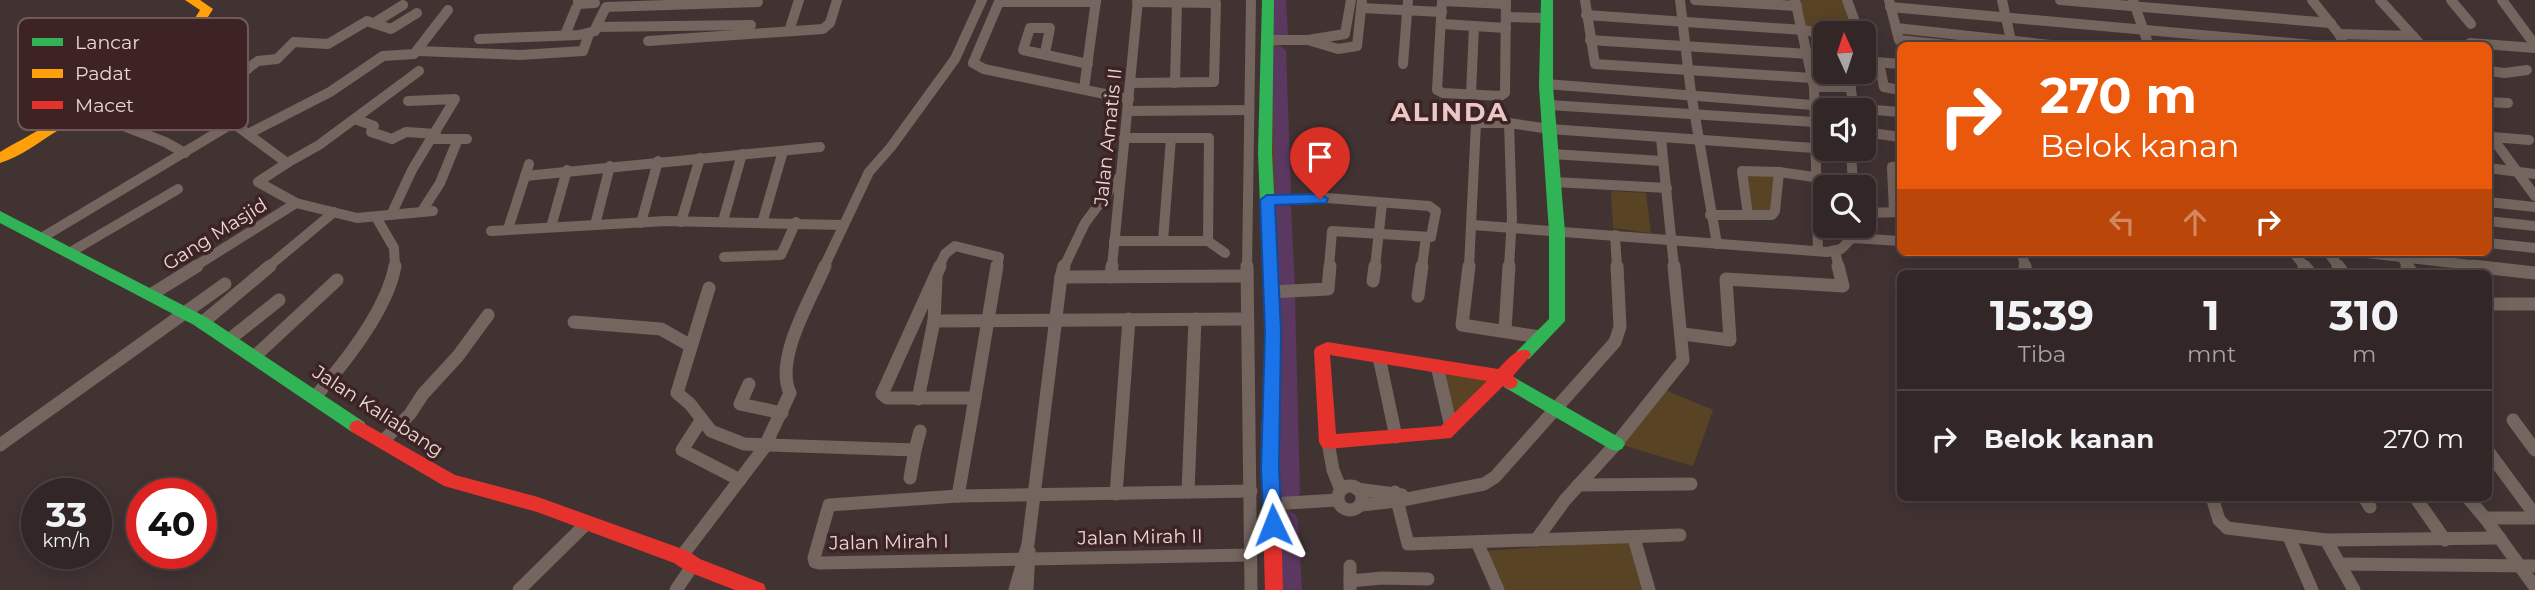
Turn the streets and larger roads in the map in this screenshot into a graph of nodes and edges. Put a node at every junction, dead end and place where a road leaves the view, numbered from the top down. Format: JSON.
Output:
{"nodes":[{"id":1,"x":191,"y":0,"type":"edge"},
{"id":2,"x":799,"y":0,"type":"edge"},
{"id":3,"x":837,"y":0,"type":"edge"},
{"id":4,"x":982,"y":0,"type":"edge"},
{"id":5,"x":1251,"y":0,"type":"edge"},
{"id":6,"x":1268,"y":0,"type":"edge"},
{"id":7,"x":1351,"y":0,"type":"edge"},
{"id":8,"x":1547,"y":0,"type":"edge"},
{"id":9,"x":1585,"y":0,"type":"edge"},
{"id":10,"x":1680,"y":0,"type":"edge"},
{"id":11,"x":1695,"y":0,"type":"edge"},
{"id":12,"x":1847,"y":0,"type":"edge"},
{"id":13,"x":2002,"y":0,"type":"edge"},
{"id":14,"x":2060,"y":0,"type":"edge"},
{"id":15,"x":2312,"y":0,"type":"edge"},
{"id":16,"x":2381,"y":0,"type":"edge"},
{"id":17,"x":2451,"y":0,"type":"edge"},
{"id":18,"x":2502,"y":0,"type":"edge"},
{"id":19,"x":758,"y":1,"type":"edge"},
{"id":20,"x":1000,"y":1,"type":"edge"},
{"id":21,"x":1096,"y":1,"type":"edge"},
{"id":22,"x":1138,"y":1,"type":"edge"},
{"id":23,"x":1475,"y":1,"type":"edge"},
{"id":24,"x":1177,"y":2,"type":"junction"},
{"id":25,"x":1506,"y":2,"type":"edge"},
{"id":26,"x":595,"y":3,"type":"dead end"},
{"id":27,"x":1796,"y":3,"type":"edge"},
{"id":28,"x":2134,"y":3,"type":"edge"},
{"id":29,"x":577,"y":4,"type":"edge"},
{"id":30,"x":1362,"y":4,"type":"edge"},
{"id":31,"x":1442,"y":4,"type":"edge"},
{"id":32,"x":1889,"y":4,"type":"edge"},
{"id":33,"x":402,"y":5,"type":"dead end"},
{"id":34,"x":1407,"y":5,"type":"edge"},
{"id":35,"x":448,"y":10,"type":"dead end"},
{"id":36,"x":417,"y":13,"type":"dead end"},
{"id":37,"x":1586,"y":15,"type":"junction"},
{"id":38,"x":205,"y":18,"type":"edge"},
{"id":39,"x":1548,"y":18,"type":"junction"},
{"id":40,"x":2005,"y":18,"type":"junction"},
{"id":41,"x":1684,"y":21,"type":"junction"},
{"id":42,"x":1855,"y":21,"type":"edge"},
{"id":43,"x":374,"y":23,"type":"junction"},
{"id":44,"x":1506,"y":23,"type":"junction"},
{"id":45,"x":2331,"y":23,"type":"junction"},
{"id":46,"x":1442,"y":24,"type":"junction"},
{"id":47,"x":2471,"y":24,"type":"dead end"},
{"id":48,"x":1474,"y":26,"type":"junction"},
{"id":49,"x":652,"y":28,"type":"junction"},
{"id":50,"x":1896,"y":28,"type":"junction"},
{"id":51,"x":2144,"y":29,"type":"junction"},
{"id":52,"x":748,"y":30,"type":"junction"},
{"id":53,"x":1803,"y":30,"type":"junction"},
{"id":54,"x":594,"y":31,"type":"junction"},
{"id":55,"x":789,"y":31,"type":"junction"},
{"id":56,"x":1813,"y":32,"type":"edge"},
{"id":57,"x":2339,"y":34,"type":"junction"},
{"id":58,"x":565,"y":35,"type":"junction"},
{"id":59,"x":2413,"y":36,"type":"junction"},
{"id":60,"x":480,"y":38,"type":"dead end"},
{"id":61,"x":1272,"y":40,"type":"junction"},
{"id":62,"x":1308,"y":40,"type":"junction"},
{"id":63,"x":1590,"y":40,"type":"junction"},
{"id":64,"x":648,"y":41,"type":"junction"},
{"id":65,"x":1912,"y":42,"type":"edge"},
{"id":66,"x":2004,"y":42,"type":"edge"},
{"id":67,"x":2012,"y":42,"type":"edge"},
{"id":68,"x":2148,"y":42,"type":"edge"},
{"id":69,"x":2282,"y":42,"type":"edge"},
{"id":70,"x":2343,"y":42,"type":"edge"},
{"id":71,"x":2418,"y":42,"type":"edge"},
{"id":72,"x":1687,"y":44,"type":"junction"},
{"id":73,"x":2492,"y":44,"type":"edge"},
{"id":74,"x":2535,"y":47,"type":"edge"},
{"id":75,"x":418,"y":51,"type":"junction"},
{"id":76,"x":1045,"y":53,"type":"junction"},
{"id":77,"x":1808,"y":54,"type":"junction"},
{"id":78,"x":644,"y":55,"type":"dead end"},
{"id":79,"x":955,"y":59,"type":"junction"},
{"id":80,"x":1876,"y":62,"type":"edge"},
{"id":81,"x":1880,"y":63,"type":"junction"},
{"id":82,"x":976,"y":64,"type":"junction"},
{"id":83,"x":1088,"y":64,"type":"junction"},
{"id":84,"x":1402,"y":64,"type":"dead end"},
{"id":85,"x":1897,"y":64,"type":"edge"},
{"id":86,"x":248,"y":69,"type":"edge"},
{"id":87,"x":1689,"y":69,"type":"junction"},
{"id":88,"x":2527,"y":70,"type":"dead end"},
{"id":89,"x":419,"y":71,"type":"dead end"},
{"id":90,"x":2492,"y":71,"type":"edge"},
{"id":91,"x":1132,"y":83,"type":"junction"},
{"id":92,"x":1175,"y":83,"type":"junction"},
{"id":93,"x":1813,"y":83,"type":"joint"},
{"id":94,"x":1546,"y":84,"type":"junction"},
{"id":95,"x":1820,"y":84,"type":"edge"},
{"id":96,"x":1850,"y":84,"type":"edge"},
{"id":97,"x":1850,"y":88,"type":"junction"},
{"id":98,"x":1084,"y":89,"type":"junction"},
{"id":99,"x":1897,"y":90,"type":"edge"},
{"id":100,"x":1691,"y":93,"type":"junction"},
{"id":101,"x":1471,"y":94,"type":"junction"},
{"id":102,"x":1852,"y":98,"type":"edge"},
{"id":103,"x":1129,"y":99,"type":"junction"},
{"id":104,"x":408,"y":101,"type":"dead end"},
{"id":105,"x":2492,"y":102,"type":"edge"},
{"id":106,"x":2508,"y":103,"type":"dead end"},
{"id":107,"x":1813,"y":104,"type":"edge"},
{"id":108,"x":1549,"y":105,"type":"junction"},
{"id":109,"x":1248,"y":110,"type":"junction"},
{"id":110,"x":1876,"y":110,"type":"edge"},
{"id":111,"x":1128,"y":111,"type":"junction"},
{"id":112,"x":1897,"y":112,"type":"edge"},
{"id":113,"x":1695,"y":116,"type":"junction"},
{"id":114,"x":355,"y":119,"type":"junction"},
{"id":115,"x":1813,"y":122,"type":"edge"},
{"id":116,"x":1509,"y":123,"type":"junction"},
{"id":117,"x":1550,"y":129,"type":"junction"},
{"id":118,"x":48,"y":130,"type":"edge"},
{"id":119,"x":134,"y":130,"type":"edge"},
{"id":120,"x":222,"y":130,"type":"edge"},
{"id":121,"x":243,"y":130,"type":"edge"},
{"id":122,"x":248,"y":134,"type":"junction"},
{"id":123,"x":1876,"y":134,"type":"edge"},
{"id":124,"x":435,"y":136,"type":"junction"},
{"id":125,"x":1897,"y":137,"type":"edge"},
{"id":126,"x":1124,"y":138,"type":"junction"},
{"id":127,"x":1171,"y":138,"type":"junction"},
{"id":128,"x":1661,"y":138,"type":"junction"},
{"id":129,"x":1699,"y":139,"type":"junction"},
{"id":130,"x":2492,"y":139,"type":"edge"},
{"id":131,"x":2529,"y":140,"type":"dead end"},
{"id":132,"x":2492,"y":141,"type":"edge"},
{"id":133,"x":820,"y":147,"type":"dead end"},
{"id":134,"x":1813,"y":148,"type":"edge"},
{"id":135,"x":783,"y":151,"type":"junction"},
{"id":136,"x":185,"y":153,"type":"junction"},
{"id":137,"x":741,"y":154,"type":"junction"},
{"id":138,"x":1552,"y":154,"type":"junction"},
{"id":139,"x":0,"y":158,"type":"edge"},
{"id":140,"x":699,"y":158,"type":"junction"},
{"id":141,"x":658,"y":161,"type":"junction"},
{"id":142,"x":1662,"y":161,"type":"junction"},
{"id":143,"x":288,"y":163,"type":"junction"},
{"id":144,"x":610,"y":166,"type":"junction"},
{"id":145,"x":1897,"y":166,"type":"edge"},
{"id":146,"x":2492,"y":169,"type":"edge"},
{"id":147,"x":567,"y":170,"type":"junction"},
{"id":148,"x":1779,"y":172,"type":"junction"},
{"id":149,"x":2518,"y":172,"type":"junction"},
{"id":150,"x":2535,"y":174,"type":"edge"},
{"id":151,"x":1121,"y":175,"type":"junction"},
{"id":152,"x":1813,"y":177,"type":"edge"},
{"id":153,"x":1896,"y":182,"type":"edge"},
{"id":154,"x":1554,"y":183,"type":"junction"},
{"id":155,"x":1667,"y":188,"type":"junction"},
{"id":156,"x":178,"y":189,"type":"dead end"},
{"id":157,"x":2535,"y":197,"type":"edge"},
{"id":158,"x":1277,"y":200,"type":"junction"},
{"id":159,"x":2492,"y":202,"type":"edge"},
{"id":160,"x":296,"y":203,"type":"junction"},
{"id":161,"x":1382,"y":204,"type":"junction"},
{"id":162,"x":2535,"y":207,"type":"edge"},
{"id":163,"x":334,"y":212,"type":"junction"},
{"id":164,"x":1897,"y":212,"type":"edge"},
{"id":165,"x":392,"y":213,"type":"junction"},
{"id":166,"x":1876,"y":213,"type":"edge"},
{"id":167,"x":1710,"y":215,"type":"junction"},
{"id":168,"x":1748,"y":215,"type":"junction"},
{"id":169,"x":0,"y":216,"type":"edge"},
{"id":170,"x":376,"y":218,"type":"junction"},
{"id":171,"x":763,"y":220,"type":"junction"},
{"id":172,"x":2492,"y":221,"type":"edge"},
{"id":173,"x":681,"y":222,"type":"junction"},
{"id":174,"x":723,"y":222,"type":"junction"},
{"id":175,"x":796,"y":222,"type":"junction"},
{"id":176,"x":641,"y":223,"type":"junction"},
{"id":177,"x":594,"y":225,"type":"junction"},
{"id":178,"x":842,"y":225,"type":"junction"},
{"id":179,"x":1473,"y":225,"type":"junction"},
{"id":180,"x":2535,"y":226,"type":"edge"},
{"id":181,"x":551,"y":227,"type":"junction"},
{"id":182,"x":1511,"y":227,"type":"junction"},
{"id":183,"x":508,"y":229,"type":"junction"},
{"id":184,"x":1556,"y":230,"type":"junction"},
{"id":185,"x":491,"y":231,"type":"dead end"},
{"id":186,"x":1379,"y":233,"type":"junction"},
{"id":187,"x":1615,"y":235,"type":"junction"},
{"id":188,"x":43,"y":237,"type":"junction"},
{"id":189,"x":1426,"y":237,"type":"junction"},
{"id":190,"x":1817,"y":238,"type":"edge"},
{"id":191,"x":1673,"y":239,"type":"junction"},
{"id":192,"x":1847,"y":240,"type":"edge"},
{"id":193,"x":1114,"y":241,"type":"junction"},
{"id":194,"x":1163,"y":241,"type":"junction"},
{"id":195,"x":1208,"y":241,"type":"junction"},
{"id":196,"x":1897,"y":241,"type":"edge"},
{"id":197,"x":2492,"y":243,"type":"edge"},
{"id":198,"x":1717,"y":244,"type":"junction"},
{"id":199,"x":1817,"y":245,"type":"junction"},
{"id":200,"x":2535,"y":248,"type":"edge"},
{"id":201,"x":69,"y":253,"type":"junction"},
{"id":202,"x":1225,"y":253,"type":"dead end"},
{"id":203,"x":2296,"y":256,"type":"edge"},
{"id":204,"x":2393,"y":256,"type":"edge"},
{"id":205,"x":2400,"y":256,"type":"edge"},
{"id":206,"x":724,"y":257,"type":"dead end"},
{"id":207,"x":2308,"y":270,"type":"edge"},
{"id":208,"x":2409,"y":270,"type":"edge"},
{"id":209,"x":2535,"y":273,"type":"edge"},
{"id":210,"x":1247,"y":276,"type":"junction"},
{"id":211,"x":1061,"y":277,"type":"junction"},
{"id":212,"x":1111,"y":277,"type":"junction"},
{"id":213,"x":936,"y":278,"type":"junction"},
{"id":214,"x":337,"y":281,"type":"dead end"},
{"id":215,"x":1373,"y":281,"type":"dead end"},
{"id":216,"x":225,"y":284,"type":"dead end"},
{"id":217,"x":709,"y":288,"type":"dead end"},
{"id":218,"x":1278,"y":291,"type":"junction"},
{"id":219,"x":152,"y":294,"type":"junction"},
{"id":220,"x":1418,"y":296,"type":"dead end"},
{"id":221,"x":279,"y":300,"type":"dead end"},
{"id":222,"x":2492,"y":304,"type":"edge"},
{"id":223,"x":2535,"y":304,"type":"edge"},
{"id":224,"x":185,"y":314,"type":"junction"},
{"id":225,"x":488,"y":316,"type":"dead end"},
{"id":226,"x":1055,"y":318,"type":"junction"},
{"id":227,"x":1129,"y":319,"type":"junction"},
{"id":228,"x":1195,"y":319,"type":"junction"},
{"id":229,"x":1247,"y":319,"type":"junction"},
{"id":230,"x":988,"y":320,"type":"junction"},
{"id":231,"x":934,"y":321,"type":"junction"},
{"id":232,"x":573,"y":322,"type":"dead end"},
{"id":233,"x":202,"y":323,"type":"junction"},
{"id":234,"x":1505,"y":330,"type":"junction"},
{"id":235,"x":1683,"y":334,"type":"junction"},
{"id":236,"x":1540,"y":337,"type":"junction"},
{"id":237,"x":230,"y":339,"type":"junction"},
{"id":238,"x":691,"y":346,"type":"junction"},
{"id":239,"x":254,"y":357,"type":"junction"},
{"id":240,"x":1379,"y":357,"type":"junction"},
{"id":241,"x":1437,"y":366,"type":"junction"},
{"id":242,"x":1499,"y":376,"type":"junction"},
{"id":243,"x":748,"y":384,"type":"dead end"},
{"id":244,"x":316,"y":396,"type":"junction"},
{"id":245,"x":975,"y":398,"type":"junction"},
{"id":246,"x":918,"y":399,"type":"junction"},
{"id":247,"x":1556,"y":408,"type":"junction"},
{"id":248,"x":782,"y":412,"type":"junction"},
{"id":249,"x":2513,"y":420,"type":"dead end"},
{"id":250,"x":700,"y":422,"type":"junction"},
{"id":251,"x":1451,"y":427,"type":"junction"},
{"id":252,"x":920,"y":431,"type":"dead end"},
{"id":253,"x":1395,"y":437,"type":"junction"},
{"id":254,"x":383,"y":441,"type":"junction"},
{"id":255,"x":1328,"y":442,"type":"junction"},
{"id":256,"x":1616,"y":444,"type":"junction"},
{"id":257,"x":0,"y":445,"type":"edge"},
{"id":258,"x":2533,"y":445,"type":"edge"},
{"id":259,"x":764,"y":448,"type":"junction"},
{"id":260,"x":915,"y":450,"type":"junction"},
{"id":261,"x":2492,"y":457,"type":"edge"},
{"id":262,"x":911,"y":478,"type":"dead end"},
{"id":263,"x":740,"y":480,"type":"junction"},
{"id":264,"x":1691,"y":484,"type":"dead end"},
{"id":265,"x":1578,"y":485,"type":"junction"},
{"id":266,"x":1357,"y":489,"type":"junction"},
{"id":267,"x":1251,"y":491,"type":"junction"},
{"id":268,"x":1188,"y":492,"type":"junction"},
{"id":269,"x":1116,"y":494,"type":"junction"},
{"id":270,"x":1035,"y":495,"type":"junction"},
{"id":271,"x":1339,"y":495,"type":"junction"},
{"id":272,"x":958,"y":496,"type":"junction"},
{"id":273,"x":1400,"y":497,"type":"junction"},
{"id":274,"x":2213,"y":501,"type":"edge"},
{"id":275,"x":2418,"y":501,"type":"edge"},
{"id":276,"x":2470,"y":501,"type":"edge"},
{"id":277,"x":1277,"y":503,"type":"junction"},
{"id":278,"x":1361,"y":505,"type":"junction"},
{"id":279,"x":2535,"y":516,"type":"edge"},
{"id":280,"x":2485,"y":518,"type":"junction"},
{"id":281,"x":588,"y":522,"type":"junction"},
{"id":282,"x":1680,"y":535,"type":"dead end"},
{"id":283,"x":2289,"y":537,"type":"junction"},
{"id":284,"x":1634,"y":538,"type":"junction"},
{"id":285,"x":2500,"y":538,"type":"junction"},
{"id":286,"x":1536,"y":540,"type":"junction"},
{"id":287,"x":2326,"y":540,"type":"junction"},
{"id":288,"x":2445,"y":540,"type":"junction"},
{"id":289,"x":1477,"y":542,"type":"junction"},
{"id":290,"x":1027,"y":554,"type":"junction"},
{"id":291,"x":1250,"y":555,"type":"junction"},
{"id":292,"x":687,"y":561,"type":"junction"},
{"id":293,"x":2340,"y":564,"type":"junction"},
{"id":294,"x":2519,"y":565,"type":"junction"},
{"id":295,"x":2535,"y":566,"type":"edge"},
{"id":296,"x":1350,"y":579,"type":"edge"},
{"id":297,"x":1428,"y":579,"type":"dead end"},
{"id":298,"x":2535,"y":587,"type":"edge"},
{"id":299,"x":519,"y":590,"type":"edge"},
{"id":300,"x":676,"y":590,"type":"edge"},
{"id":301,"x":757,"y":590,"type":"edge"},
{"id":302,"x":1015,"y":590,"type":"edge"},
{"id":303,"x":1027,"y":590,"type":"edge"},
{"id":304,"x":1251,"y":590,"type":"edge"},
{"id":305,"x":1274,"y":590,"type":"edge"},
{"id":306,"x":1498,"y":590,"type":"edge"},
{"id":307,"x":1649,"y":590,"type":"edge"},
{"id":308,"x":2312,"y":590,"type":"edge"},
{"id":309,"x":2354,"y":590,"type":"edge"}],
"edges":[{"from":1,"to":38,"type":"street"},
{"from":2,"to":55,"type":"street"},
{"from":3,"to":55,"type":"street"},
{"from":4,"to":79,"type":"street"},
{"from":5,"to":109,"type":"street"},
{"from":6,"to":61,"type":"street"},
{"from":7,"to":62,"type":"street"},
{"from":8,"to":39,"type":"street"},
{"from":9,"to":37,"type":"street"},
{"from":10,"to":41,"type":"street"},
{"from":11,"to":27,"type":"street"},
{"from":12,"to":42,"type":"street"},
{"from":13,"to":40,"type":"street"},
{"from":14,"to":28,"type":"street"},
{"from":15,"to":45,"type":"street"},
{"from":16,"to":59,"type":"street"},
{"from":17,"to":47,"type":"street"},
{"from":18,"to":74,"type":"street"},
{"from":19,"to":52,"type":"street"},
{"from":19,"to":54,"type":"street"},
{"from":20,"to":21,"type":"street"},
{"from":20,"to":82,"type":"street"},
{"from":21,"to":83,"type":"street"},
{"from":22,"to":24,"type":"street"},
{"from":22,"to":91,"type":"street","name":"Jalan Amatis II"},
{"from":23,"to":25,"type":"street"},
{"from":23,"to":31,"type":"street"},
{"from":24,"to":92,"type":"street"},
{"from":24,"to":92,"type":"street"},
{"from":25,"to":44,"type":"street"},
{"from":26,"to":29,"type":"street"},
{"from":27,"to":53,"type":"street"},
{"from":28,"to":45,"type":"street"},
{"from":28,"to":51,"type":"street"},
{"from":29,"to":58,"type":"street"},
{"from":30,"to":34,"type":"street"},
{"from":30,"to":62,"type":"street"},
{"from":31,"to":34,"type":"street"},
{"from":31,"to":46,"type":"street"},
{"from":32,"to":40,"type":"street"},
{"from":32,"to":50,"type":"street"},
{"from":33,"to":43,"type":"street"},
{"from":34,"to":84,"type":"street"},
{"from":35,"to":75,"type":"street"},
{"from":36,"to":43,"type":"street"},
{"from":37,"to":41,"type":"street"},
{"from":37,"to":63,"type":"street"},
{"from":39,"to":44,"type":"street"},
{"from":39,"to":94,"type":"street"},
{"from":40,"to":51,"type":"street"},
{"from":40,"to":67,"type":"street"},
{"from":41,"to":53,"type":"street"},
{"from":41,"to":72,"type":"street"},
{"from":43,"to":86,"type":"street"},
{"from":44,"to":48,"type":"street"},
{"from":44,"to":101,"type":"street"},
{"from":45,"to":57,"type":"street"},
{"from":46,"to":48,"type":"street"},
{"from":46,"to":101,"type":"street"},
{"from":48,"to":101,"type":"street"},
{"from":49,"to":52,"type":"street"},
{"from":49,"to":54,"type":"street"},
{"from":49,"to":64,"type":"street"},
{"from":50,"to":65,"type":"street"},
{"from":50,"to":66,"type":"street"},
{"from":51,"to":68,"type":"street"},
{"from":51,"to":69,"type":"street"},
{"from":52,"to":55,"type":"street"},
{"from":52,"to":64,"type":"street"},
{"from":53,"to":56,"type":"street"},
{"from":53,"to":77,"type":"street"},
{"from":54,"to":58,"type":"street"},
{"from":54,"to":75,"type":"street"},
{"from":57,"to":59,"type":"street"},
{"from":57,"to":70,"type":"street"},
{"from":58,"to":60,"type":"street"},
{"from":59,"to":71,"type":"street"},
{"from":61,"to":62,"type":"street"},
{"from":61,"to":158,"type":"street"},
{"from":63,"to":72,"type":"street"},
{"from":63,"to":87,"type":"street"},
{"from":64,"to":78,"type":"street"},
{"from":72,"to":77,"type":"street"},
{"from":72,"to":87,"type":"street"},
{"from":73,"to":74,"type":"street"},
{"from":75,"to":122,"type":"street"},
{"from":76,"to":76,"type":"street"},
{"from":76,"to":83,"type":"street"},
{"from":77,"to":93,"type":"street"},
{"from":79,"to":82,"type":"street"},
{"from":79,"to":178,"type":"street"},
{"from":80,"to":81,"type":"street"},
{"from":81,"to":85,"type":"street"},
{"from":81,"to":99,"type":"street"},
{"from":82,"to":98,"type":"street"},
{"from":83,"to":98,"type":"street"},
{"from":87,"to":93,"type":"street"},
{"from":87,"to":100,"type":"street"},
{"from":88,"to":90,"type":"street"},
{"from":89,"to":114,"type":"street"},
{"from":91,"to":92,"type":"street"},
{"from":91,"to":103,"type":"street","name":"Jalan Amatis II"},
{"from":94,"to":100,"type":"street"},
{"from":94,"to":108,"type":"street"},
{"from":95,"to":97,"type":"street"},
{"from":96,"to":97,"type":"street"},
{"from":97,"to":102,"type":"street"},
{"from":98,"to":103,"type":"street"},
{"from":100,"to":107,"type":"street"},
{"from":100,"to":113,"type":"street"},
{"from":103,"to":111,"type":"street","name":"Jalan Amatis II"},
{"from":104,"to":124,"type":"street"},
{"from":105,"to":106,"type":"street"},
{"from":108,"to":113,"type":"street"},
{"from":108,"to":117,"type":"street"},
{"from":109,"to":111,"type":"street"},
{"from":109,"to":210,"type":"street"},
{"from":110,"to":112,"type":"street"},
{"from":111,"to":126,"type":"street","name":"Jalan Amatis II"},
{"from":113,"to":115,"type":"street"},
{"from":113,"to":129,"type":"street"},
{"from":114,"to":124,"type":"street"},
{"from":114,"to":143,"type":"street"},
{"from":116,"to":117,"type":"street"},
{"from":116,"to":179,"type":"street"},
{"from":116,"to":182,"type":"street"},
{"from":117,"to":128,"type":"street"},
{"from":117,"to":138,"type":"street"},
{"from":118,"to":139,"type":"street"},
{"from":119,"to":136,"type":"street"},
{"from":120,"to":136,"type":"street"},
{"from":121,"to":122,"type":"street"},
{"from":122,"to":143,"type":"street"},
{"from":123,"to":125,"type":"street"},
{"from":124,"to":165,"type":"street"},
{"from":124,"to":165,"type":"street"},
{"from":126,"to":127,"type":"street"},
{"from":126,"to":151,"type":"street","name":"Jalan Amatis II"},
{"from":127,"to":194,"type":"street"},
{"from":127,"to":195,"type":"street"},
{"from":128,"to":129,"type":"street"},
{"from":128,"to":142,"type":"street"},
{"from":129,"to":134,"type":"street"},
{"from":129,"to":167,"type":"street"},
{"from":130,"to":131,"type":"street"},
{"from":132,"to":149,"type":"street"},
{"from":133,"to":135,"type":"street"},
{"from":135,"to":137,"type":"street"},
{"from":135,"to":171,"type":"street"},
{"from":136,"to":188,"type":"street"},
{"from":137,"to":140,"type":"street"},
{"from":137,"to":174,"type":"street"},
{"from":138,"to":142,"type":"street"},
{"from":138,"to":154,"type":"street"},
{"from":140,"to":141,"type":"street"},
{"from":140,"to":173,"type":"street"},
{"from":141,"to":144,"type":"street"},
{"from":141,"to":176,"type":"street"},
{"from":142,"to":155,"type":"street"},
{"from":143,"to":160,"type":"street"},
{"from":144,"to":147,"type":"street"},
{"from":144,"to":177,"type":"street"},
{"from":145,"to":153,"type":"street"},
{"from":146,"to":149,"type":"street"},
{"from":147,"to":181,"type":"street"},
{"from":147,"to":183,"type":"street"},
{"from":148,"to":152,"type":"street"},
{"from":148,"to":168,"type":"street"},
{"from":148,"to":168,"type":"street"},
{"from":149,"to":150,"type":"street"},
{"from":149,"to":157,"type":"street"},
{"from":151,"to":193,"type":"street","name":"Jalan Amatis II"},
{"from":151,"to":211,"type":"street"},
{"from":153,"to":164,"type":"street"},
{"from":154,"to":155,"type":"street"},
{"from":154,"to":184,"type":"street"},
{"from":155,"to":191,"type":"street"},
{"from":156,"to":201,"type":"street"},
{"from":158,"to":161,"type":"street"},
{"from":158,"to":218,"type":"street"},
{"from":159,"to":162,"type":"street"},
{"from":160,"to":163,"type":"street"},
{"from":160,"to":219,"type":"street","name":"Gang Masjid"},
{"from":161,"to":186,"type":"street"},
{"from":161,"to":189,"type":"street"},
{"from":163,"to":170,"type":"street"},
{"from":163,"to":233,"type":"street"},
{"from":164,"to":166,"type":"street"},
{"from":165,"to":170,"type":"street"},
{"from":167,"to":168,"type":"street"},
{"from":167,"to":198,"type":"street"},
{"from":169,"to":188,"type":"street","name":"Jalan Kaliabang"},
{"from":170,"to":244,"type":"street"},
{"from":171,"to":174,"type":"street"},
{"from":171,"to":175,"type":"street"},
{"from":172,"to":180,"type":"street"},
{"from":173,"to":174,"type":"street"},
{"from":173,"to":176,"type":"street"},
{"from":175,"to":178,"type":"street"},
{"from":175,"to":206,"type":"street"},
{"from":176,"to":177,"type":"street"},
{"from":177,"to":181,"type":"street"},
{"from":178,"to":248,"type":"street"},
{"from":179,"to":182,"type":"street"},
{"from":179,"to":234,"type":"street"},
{"from":181,"to":183,"type":"street"},
{"from":182,"to":184,"type":"street"},
{"from":182,"to":234,"type":"street"},
{"from":183,"to":185,"type":"street"},
{"from":184,"to":187,"type":"street"},
{"from":184,"to":236,"type":"street"},
{"from":186,"to":189,"type":"street"},
{"from":186,"to":215,"type":"street"},
{"from":186,"to":218,"type":"street"},
{"from":187,"to":191,"type":"street"},
{"from":187,"to":247,"type":"street"},
{"from":188,"to":201,"type":"street","name":"Jalan Kaliabang"},
{"from":189,"to":220,"type":"street"},
{"from":190,"to":199,"type":"street"},
{"from":191,"to":198,"type":"street"},
{"from":191,"to":235,"type":"street"},
{"from":192,"to":196,"type":"street"},
{"from":192,"to":199,"type":"street"},
{"from":192,"to":235,"type":"street"},
{"from":193,"to":194,"type":"street"},
{"from":193,"to":212,"type":"street","name":"Jalan Amatis II"},
{"from":194,"to":195,"type":"street"},
{"from":195,"to":202,"type":"street"},
{"from":197,"to":200,"type":"street"},
{"from":198,"to":199,"type":"street"},
{"from":201,"to":219,"type":"street","name":"Jalan Kaliabang"},
{"from":203,"to":207,"type":"street"},
{"from":204,"to":208,"type":"street"},
{"from":205,"to":209,"type":"street"},
{"from":210,"to":212,"type":"street"},
{"from":210,"to":229,"type":"street"},
{"from":211,"to":212,"type":"street"},
{"from":211,"to":226,"type":"street"},
{"from":213,"to":230,"type":"street"},
{"from":213,"to":231,"type":"street"},
{"from":213,"to":246,"type":"street"},
{"from":214,"to":239,"type":"street"},
{"from":216,"to":224,"type":"street"},
{"from":217,"to":238,"type":"street"},
{"from":218,"to":277,"type":"street"},
{"from":219,"to":224,"type":"street","name":"Jalan Kaliabang"},
{"from":221,"to":237,"type":"street"},
{"from":222,"to":223,"type":"street"},
{"from":224,"to":233,"type":"street","name":"Jalan Kaliabang"},
{"from":224,"to":257,"type":"street"},
{"from":225,"to":254,"type":"street"},
{"from":226,"to":227,"type":"street"},
{"from":226,"to":230,"type":"street"},
{"from":226,"to":270,"type":"street"},
{"from":227,"to":228,"type":"street"},
{"from":227,"to":269,"type":"street"},
{"from":228,"to":229,"type":"street"},
{"from":228,"to":268,"type":"street"},
{"from":229,"to":267,"type":"street"},
{"from":230,"to":231,"type":"street"},
{"from":230,"to":245,"type":"street"},
{"from":231,"to":246,"type":"street"},
{"from":232,"to":238,"type":"street"},
{"from":233,"to":237,"type":"street","name":"Jalan Kaliabang"},
{"from":234,"to":236,"type":"street"},
{"from":235,"to":256,"type":"street"},
{"from":236,"to":242,"type":"street"},
{"from":237,"to":239,"type":"street","name":"Jalan Kaliabang"},
{"from":238,"to":250,"type":"street"},
{"from":239,"to":244,"type":"street","name":"Jalan Kaliabang"},
{"from":240,"to":241,"type":"street"},
{"from":240,"to":253,"type":"street"},
{"from":240,"to":255,"type":"street"},
{"from":241,"to":242,"type":"street"},
{"from":241,"to":251,"type":"street"},
{"from":242,"to":247,"type":"street"},
{"from":242,"to":251,"type":"street"},
{"from":243,"to":248,"type":"street"},
{"from":244,"to":254,"type":"street","name":"Jalan Kaliabang"},
{"from":245,"to":246,"type":"street"},
{"from":245,"to":272,"type":"street"},
{"from":247,"to":256,"type":"street"},
{"from":247,"to":273,"type":"street"},
{"from":248,"to":259,"type":"street"},
{"from":249,"to":258,"type":"street"},
{"from":250,"to":259,"type":"street"},
{"from":250,"to":263,"type":"street"},
{"from":251,"to":253,"type":"street"},
{"from":252,"to":260,"type":"street"},
{"from":253,"to":255,"type":"street"},
{"from":254,"to":281,"type":"street","name":"Jalan Kaliabang"},
{"from":255,"to":271,"type":"street"},
{"from":256,"to":265,"type":"street"},
{"from":259,"to":260,"type":"street"},
{"from":259,"to":263,"type":"street"},
{"from":260,"to":262,"type":"street"},
{"from":261,"to":279,"type":"street"},
{"from":263,"to":292,"type":"street"},
{"from":264,"to":265,"type":"street"},
{"from":265,"to":286,"type":"street"},
{"from":266,"to":271,"type":"street"},
{"from":266,"to":273,"type":"street"},
{"from":266,"to":278,"type":"street"},
{"from":267,"to":268,"type":"street","name":"Jalan Mirah I"},
{"from":267,"to":291,"type":"street"},
{"from":268,"to":269,"type":"street","name":"Jalan Mirah I"},
{"from":269,"to":270,"type":"street","name":"Jalan Mirah I"},
{"from":270,"to":272,"type":"street","name":"Jalan Mirah I"},
{"from":270,"to":290,"type":"street"},
{"from":271,"to":277,"type":"street"},
{"from":271,"to":278,"type":"street"},
{"from":272,"to":290,"type":"street","name":"Jalan Mirah I"},
{"from":273,"to":278,"type":"street"},
{"from":273,"to":289,"type":"street"},
{"from":274,"to":283,"type":"street"},
{"from":275,"to":288,"type":"street"},
{"from":276,"to":280,"type":"street"},
{"from":277,"to":305,"type":"street"},
{"from":279,"to":280,"type":"street"},
{"from":280,"to":285,"type":"street"},
{"from":281,"to":292,"type":"street","name":"Jalan Kaliabang"},
{"from":281,"to":299,"type":"street"},
{"from":282,"to":284,"type":"street"},
{"from":283,"to":287,"type":"street"},
{"from":283,"to":308,"type":"street"},
{"from":284,"to":286,"type":"street"},
{"from":284,"to":307,"type":"street"},
{"from":285,"to":288,"type":"street"},
{"from":285,"to":294,"type":"street"},
{"from":286,"to":289,"type":"street"},
{"from":287,"to":288,"type":"street"},
{"from":287,"to":293,"type":"street"},
{"from":289,"to":306,"type":"street"},
{"from":290,"to":291,"type":"street","name":"Jalan Mirah II"},
{"from":290,"to":302,"type":"street"},
{"from":290,"to":303,"type":"street"},
{"from":291,"to":304,"type":"street"},
{"from":292,"to":300,"type":"street"},
{"from":292,"to":301,"type":"street","name":"Jalan Kaliabang"},
{"from":293,"to":294,"type":"street"},
{"from":293,"to":309,"type":"street"},
{"from":294,"to":295,"type":"street"},
{"from":294,"to":298,"type":"street"},
{"from":296,"to":297,"type":"street"}]}
